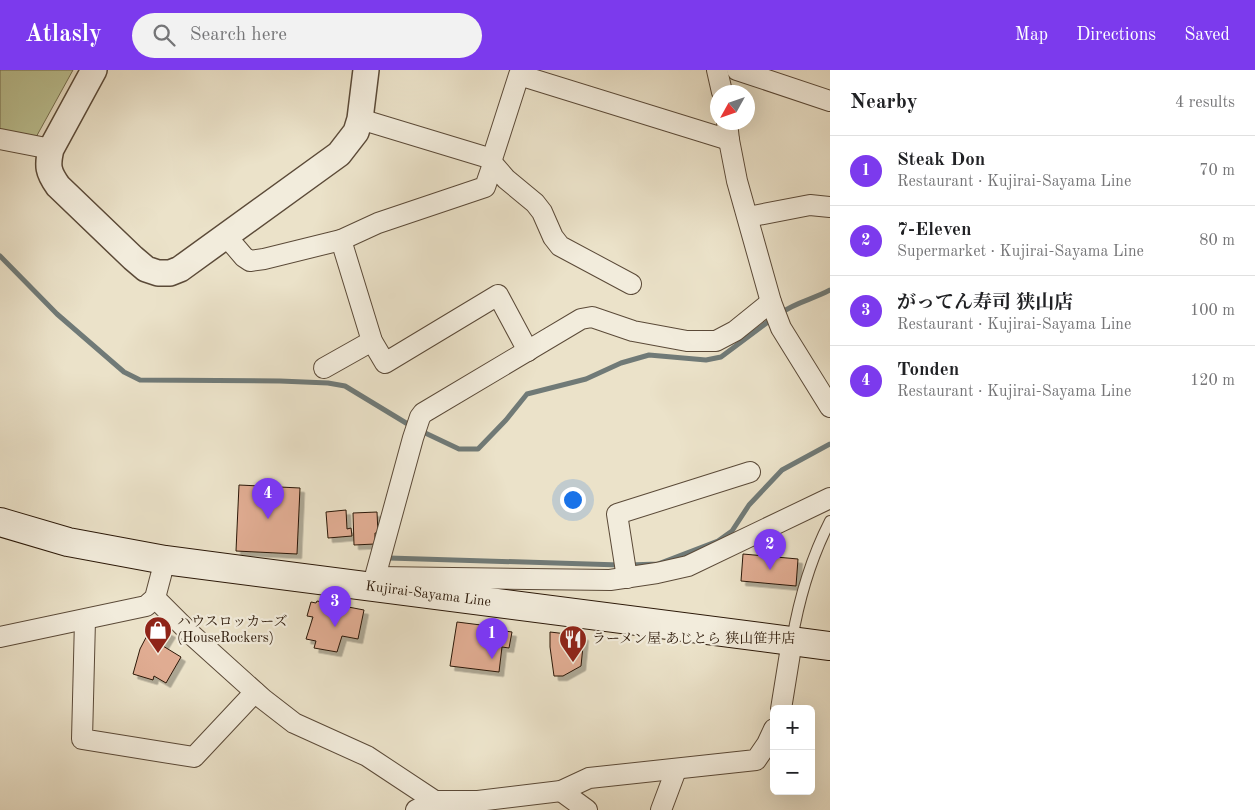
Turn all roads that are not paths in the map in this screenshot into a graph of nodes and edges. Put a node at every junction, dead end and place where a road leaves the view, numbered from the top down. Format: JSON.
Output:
{"nodes":[{"id":1,"x":94,"y":70,"type":"edge"},
{"id":2,"x":366,"y":70,"type":"edge"},
{"id":3,"x":717,"y":70,"type":"edge"},
{"id":4,"x":737,"y":70,"type":"edge"},
{"id":5,"x":720,"y":85,"type":"edge"},
{"id":6,"x":830,"y":101,"type":"edge"},
{"id":7,"x":360,"y":120,"type":"junction"},
{"id":8,"x":728,"y":131,"type":"edge"},
{"id":9,"x":0,"y":139,"type":"edge"},
{"id":10,"x":51,"y":149,"type":"junction"},
{"id":11,"x":492,"y":161,"type":"junction"},
{"id":12,"x":830,"y":206,"type":"edge"},
{"id":13,"x":748,"y":217,"type":"junction"},
{"id":14,"x":226,"y":236,"type":"junction"},
{"id":15,"x":341,"y":240,"type":"junction"},
{"id":16,"x":630,"y":284,"type":"dead end"},
{"id":17,"x":771,"y":302,"type":"junction"},
{"id":18,"x":372,"y":341,"type":"junction"},
{"id":19,"x":528,"y":351,"type":"junction"},
{"id":20,"x":324,"y":368,"type":"dead end"},
{"id":21,"x":830,"y":407,"type":"edge"},
{"id":22,"x":750,"y":472,"type":"dead end"},
{"id":23,"x":830,"y":498,"type":"edge"},
{"id":24,"x":0,"y":522,"type":"edge"},
{"id":25,"x":830,"y":522,"type":"edge"},
{"id":26,"x":165,"y":560,"type":"junction"},
{"id":27,"x":627,"y":569,"type":"junction"},
{"id":28,"x":375,"y":582,"type":"junction"},
{"id":29,"x":155,"y":598,"type":"junction"},
{"id":30,"x":85,"y":620,"type":"junction"},
{"id":31,"x":0,"y":637,"type":"edge"},
{"id":32,"x":792,"y":641,"type":"junction"},
{"id":33,"x":830,"y":646,"type":"edge"},
{"id":34,"x":255,"y":692,"type":"junction"},
{"id":35,"x":782,"y":705,"type":"edge"},
{"id":36,"x":770,"y":738,"type":"edge"},
{"id":37,"x":676,"y":770,"type":"junction"},
{"id":38,"x":561,"y":791,"type":"junction"},
{"id":39,"x":437,"y":806,"type":"edge"},
{"id":40,"x":416,"y":810,"type":"edge"},
{"id":41,"x":587,"y":810,"type":"edge"},
{"id":42,"x":660,"y":810,"type":"edge"}],
"edges":[{"from":1,"to":10,"type":"street"},
{"from":2,"to":7,"type":"street"},
{"from":3,"to":5,"type":"street"},
{"from":4,"to":6,"type":"street"},
{"from":7,"to":11,"type":"street"},
{"from":7,"to":14,"type":"street"},
{"from":8,"to":11,"type":"street"},
{"from":8,"to":13,"type":"street"},
{"from":9,"to":10,"type":"street"},
{"from":10,"to":14,"type":"street"},
{"from":11,"to":15,"type":"street"},
{"from":11,"to":16,"type":"street"},
{"from":12,"to":13,"type":"street"},
{"from":13,"to":17,"type":"street"},
{"from":14,"to":15,"type":"street"},
{"from":15,"to":18,"type":"street"},
{"from":17,"to":19,"type":"street"},
{"from":17,"to":21,"type":"street"},
{"from":18,"to":19,"type":"street"},
{"from":18,"to":20,"type":"street"},
{"from":19,"to":28,"type":"street"},
{"from":22,"to":27,"type":"street"},
{"from":23,"to":27,"type":"street"},
{"from":24,"to":26,"type":"main road","name":"Kujirai-Sayama Line"},
{"from":25,"to":32,"type":"lane"},
{"from":26,"to":28,"type":"main road","name":"Kujirai-Sayama Line"},
{"from":26,"to":29,"type":"street"},
{"from":27,"to":28,"type":"street"},
{"from":28,"to":32,"type":"main road","name":"Kujirai-Sayama Line"},
{"from":29,"to":30,"type":"street"},
{"from":29,"to":34,"type":"street"},
{"from":30,"to":31,"type":"street"},
{"from":30,"to":34,"type":"street"},
{"from":32,"to":33,"type":"main road","name":"Kujirai-Sayama Line"},
{"from":32,"to":35,"type":"street"},
{"from":34,"to":39,"type":"street"},
{"from":36,"to":37,"type":"street"},
{"from":37,"to":38,"type":"street"},
{"from":37,"to":42,"type":"street"},
{"from":38,"to":39,"type":"street"},
{"from":38,"to":41,"type":"street"},
{"from":39,"to":40,"type":"street"}]}
